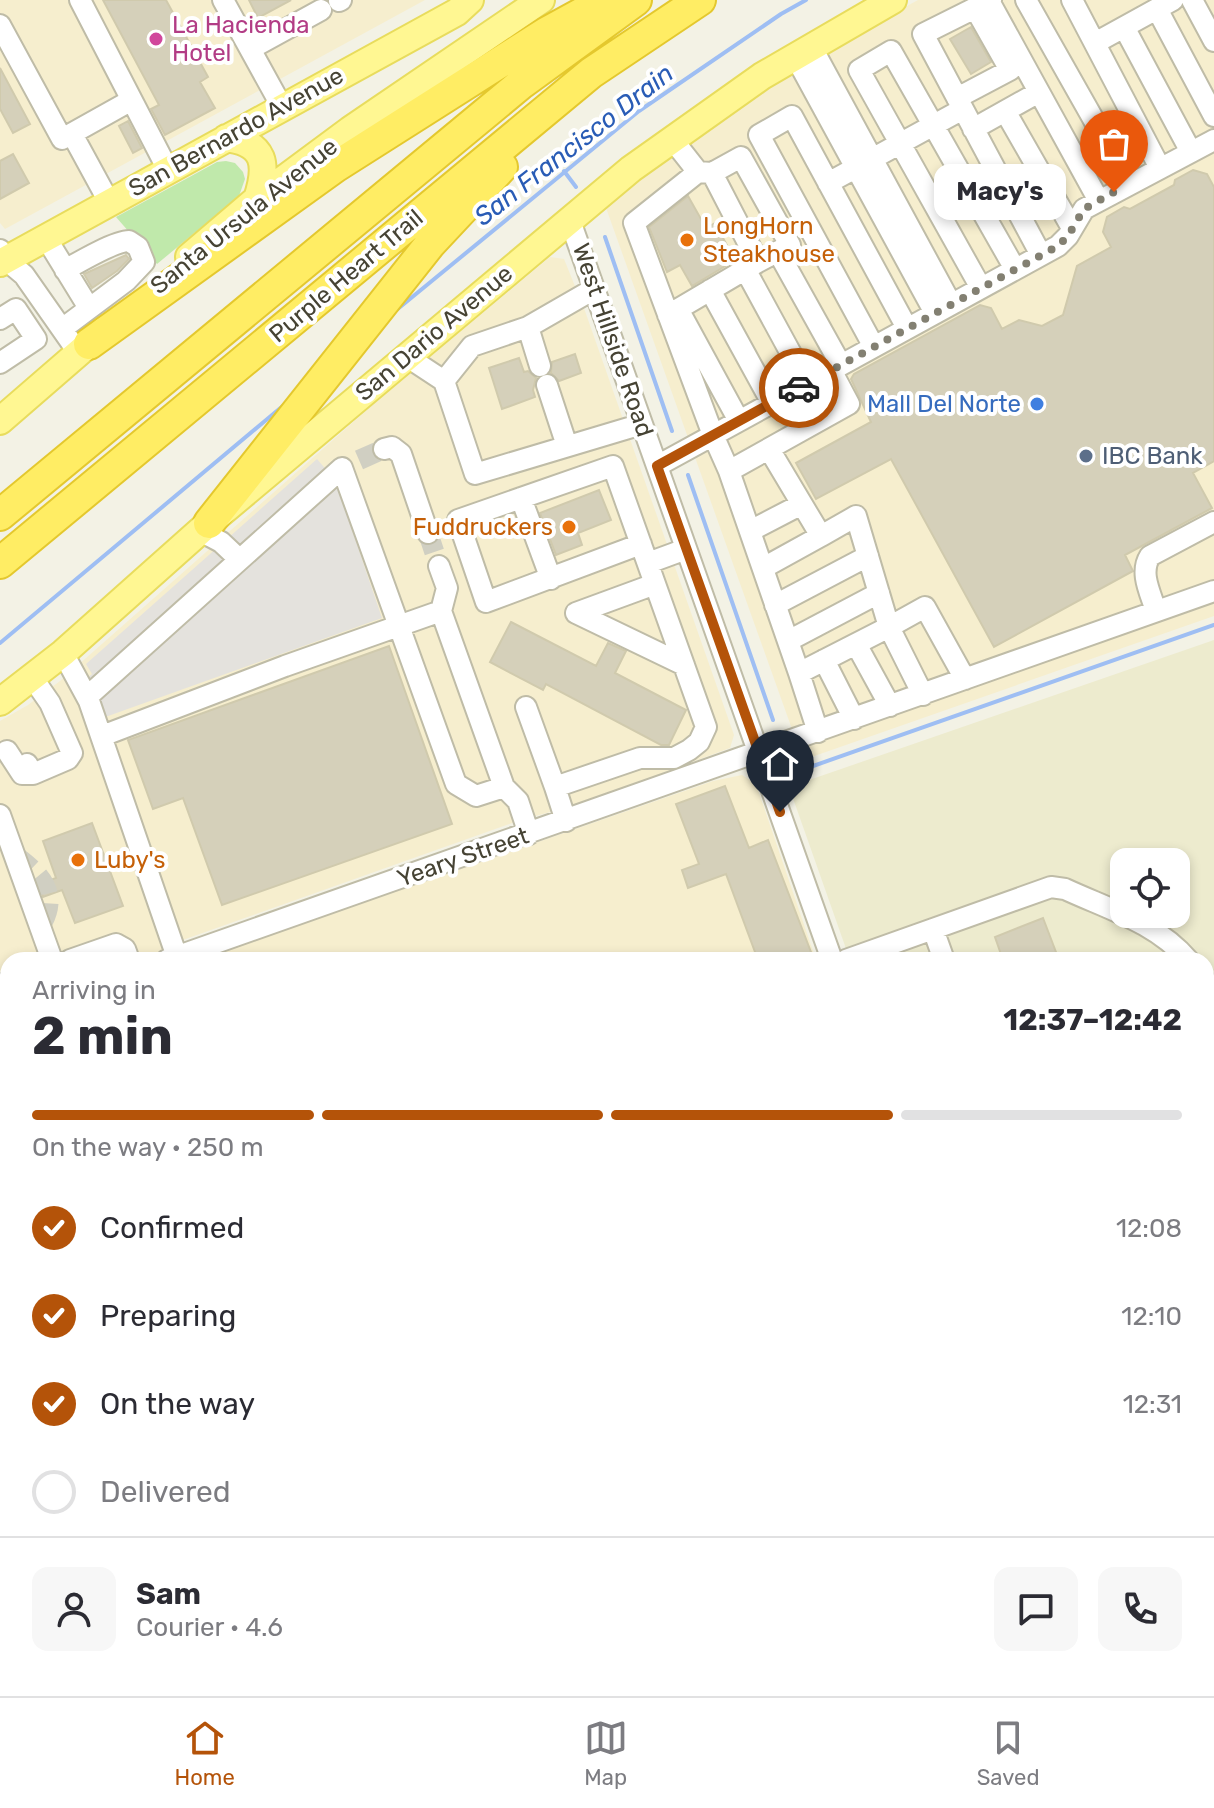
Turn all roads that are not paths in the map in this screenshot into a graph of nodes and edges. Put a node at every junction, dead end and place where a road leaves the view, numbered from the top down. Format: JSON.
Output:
{"nodes":[{"id":1,"x":80,"y":0,"type":"edge"},
{"id":2,"x":223,"y":0,"type":"edge"},
{"id":3,"x":541,"y":0,"type":"edge"},
{"id":4,"x":606,"y":0,"type":"edge"},
{"id":5,"x":636,"y":0,"type":"edge"},
{"id":6,"x":700,"y":0,"type":"edge"},
{"id":7,"x":893,"y":0,"type":"edge"},
{"id":8,"x":1026,"y":0,"type":"edge"},
{"id":9,"x":1072,"y":0,"type":"edge"},
{"id":10,"x":1192,"y":0,"type":"edge"},
{"id":11,"x":985,"y":3,"type":"edge"},
{"id":12,"x":334,"y":4,"type":"edge"},
{"id":13,"x":459,"y":4,"type":"edge"},
{"id":14,"x":1165,"y":4,"type":"edge"},
{"id":15,"x":0,"y":25,"type":"edge"},
{"id":16,"x":1124,"y":27,"type":"junction"},
{"id":17,"x":923,"y":34,"type":"junction"},
{"id":18,"x":1214,"y":41,"type":"edge"},
{"id":19,"x":1095,"y":43,"type":"junction"},
{"id":20,"x":250,"y":49,"type":"junction"},
{"id":21,"x":803,"y":51,"type":"junction"},
{"id":22,"x":891,"y":51,"type":"junction"},
{"id":23,"x":591,"y":73,"type":"junction"},
{"id":24,"x":1039,"y":92,"type":"junction"},
{"id":25,"x":130,"y":101,"type":"junction"},
{"id":26,"x":960,"y":104,"type":"junction"},
{"id":27,"x":282,"y":107,"type":"junction"},
{"id":28,"x":1005,"y":111,"type":"junction"},
{"id":29,"x":1214,"y":116,"type":"edge"},
{"id":30,"x":933,"y":126,"type":"junction"},
{"id":31,"x":973,"y":129,"type":"junction"},
{"id":32,"x":72,"y":134,"type":"junction"},
{"id":33,"x":759,"y":135,"type":"junction"},
{"id":34,"x":226,"y":138,"type":"junction"},
{"id":35,"x":672,"y":139,"type":"junction"},
{"id":36,"x":1214,"y":140,"type":"edge"},
{"id":37,"x":900,"y":144,"type":"junction"},
{"id":38,"x":1191,"y":152,"type":"junction"},
{"id":39,"x":741,"y":157,"type":"junction"},
{"id":40,"x":865,"y":164,"type":"junction"},
{"id":41,"x":1160,"y":168,"type":"junction"},
{"id":42,"x":168,"y":170,"type":"junction"},
{"id":43,"x":705,"y":172,"type":"junction"},
{"id":44,"x":828,"y":183,"type":"junction"},
{"id":45,"x":1130,"y":184,"type":"junction"},
{"id":46,"x":257,"y":199,"type":"junction"},
{"id":47,"x":1099,"y":201,"type":"junction"},
{"id":48,"x":109,"y":202,"type":"junction"},
{"id":49,"x":569,"y":218,"type":"junction"},
{"id":50,"x":1072,"y":228,"type":"junction"},
{"id":51,"x":46,"y":238,"type":"junction"},
{"id":52,"x":778,"y":252,"type":"junction"},
{"id":53,"x":1041,"y":255,"type":"junction"},
{"id":54,"x":2,"y":258,"type":"edge"},
{"id":55,"x":752,"y":266,"type":"junction"},
{"id":56,"x":1015,"y":269,"type":"junction"},
{"id":57,"x":65,"y":270,"type":"junction"},
{"id":58,"x":981,"y":288,"type":"junction"},
{"id":59,"x":594,"y":289,"type":"junction"},
{"id":60,"x":710,"y":290,"type":"junction"},
{"id":61,"x":89,"y":308,"type":"junction"},
{"id":62,"x":943,"y":309,"type":"junction"},
{"id":63,"x":673,"y":312,"type":"junction"},
{"id":64,"x":0,"y":319,"type":"edge"},
{"id":65,"x":528,"y":327,"type":"junction"},
{"id":66,"x":907,"y":328,"type":"junction"},
{"id":67,"x":62,"y":329,"type":"junction"},
{"id":68,"x":874,"y":347,"type":"junction"},
{"id":69,"x":84,"y":348,"type":"junction"},
{"id":70,"x":406,"y":356,"type":"junction"},
{"id":71,"x":0,"y":363,"type":"edge"},
{"id":72,"x":836,"y":368,"type":"junction"},
{"id":73,"x":444,"y":381,"type":"junction"},
{"id":74,"x":807,"y":383,"type":"junction"},
{"id":75,"x":772,"y":403,"type":"junction"},
{"id":76,"x":1,"y":416,"type":"edge"},
{"id":77,"x":739,"y":421,"type":"junction"},
{"id":78,"x":642,"y":424,"type":"junction"},
{"id":79,"x":713,"y":435,"type":"junction"},
{"id":80,"x":567,"y":446,"type":"junction"},
{"id":81,"x":384,"y":449,"type":"dead end"},
{"id":82,"x":769,"y":449,"type":"junction"},
{"id":83,"x":657,"y":466,"type":"junction"},
{"id":84,"x":729,"y":471,"type":"junction"},
{"id":85,"x":521,"y":498,"type":"junction"},
{"id":86,"x":802,"y":504,"type":"junction"},
{"id":87,"x":0,"y":515,"type":"edge"},
{"id":88,"x":1214,"y":522,"type":"edge"},
{"id":89,"x":204,"y":527,"type":"junction"},
{"id":90,"x":750,"y":531,"type":"junction"},
{"id":91,"x":428,"y":533,"type":"tunnel mouth"},
{"id":92,"x":821,"y":536,"type":"junction"},
{"id":93,"x":686,"y":549,"type":"junction"},
{"id":94,"x":645,"y":554,"type":"junction"},
{"id":95,"x":868,"y":556,"type":"junction"},
{"id":96,"x":239,"y":559,"type":"junction"},
{"id":97,"x":0,"y":563,"type":"edge"},
{"id":98,"x":439,"y":566,"type":"tunnel mouth"},
{"id":99,"x":763,"y":568,"type":"junction"},
{"id":100,"x":551,"y":579,"type":"junction"},
{"id":101,"x":655,"y":584,"type":"junction"},
{"id":102,"x":1214,"y":591,"type":"edge"},
{"id":103,"x":879,"y":593,"type":"junction"},
{"id":104,"x":775,"y":605,"type":"junction"},
{"id":105,"x":441,"y":611,"type":"junction"},
{"id":106,"x":1156,"y":611,"type":"junction"},
{"id":107,"x":400,"y":626,"type":"junction"},
{"id":108,"x":889,"y":627,"type":"junction"},
{"id":109,"x":788,"y":641,"type":"junction"},
{"id":110,"x":856,"y":644,"type":"junction"},
{"id":111,"x":63,"y":653,"type":"junction"},
{"id":112,"x":824,"y":660,"type":"junction"},
{"id":113,"x":684,"y":665,"type":"junction"},
{"id":114,"x":799,"y":673,"type":"junction"},
{"id":115,"x":32,"y":677,"type":"junction"},
{"id":116,"x":965,"y":679,"type":"junction"},
{"id":117,"x":923,"y":695,"type":"junction"},
{"id":118,"x":87,"y":697,"type":"junction"},
{"id":119,"x":0,"y":702,"type":"edge"},
{"id":120,"x":890,"y":706,"type":"junction"},
{"id":121,"x":526,"y":707,"type":"dead end"},
{"id":122,"x":854,"y":719,"type":"junction"},
{"id":123,"x":818,"y":732,"type":"junction"},
{"id":124,"x":102,"y":736,"type":"junction"},
{"id":125,"x":759,"y":753,"type":"junction"},
{"id":126,"x":18,"y":758,"type":"edge"},
{"id":127,"x":504,"y":787,"type":"junction"},
{"id":128,"x":555,"y":787,"type":"junction"},
{"id":129,"x":0,"y":815,"type":"edge"},
{"id":130,"x":566,"y":821,"type":"junction"},
{"id":131,"x":529,"y":834,"type":"junction"},
{"id":132,"x":933,"y":929,"type":"junction"},
{"id":133,"x":49,"y":952,"type":"edge"},
{"id":134,"x":93,"y":952,"type":"edge"},
{"id":135,"x":126,"y":952,"type":"edge"},
{"id":136,"x":170,"y":952,"type":"edge"},
{"id":137,"x":189,"y":952,"type":"edge"},
{"id":138,"x":829,"y":952,"type":"edge"},
{"id":139,"x":893,"y":952,"type":"edge"},
{"id":140,"x":941,"y":952,"type":"edge"},
{"id":141,"x":1180,"y":952,"type":"edge"}],
"edges":[{"from":1,"to":25,"type":"street"},
{"from":2,"to":20,"type":"street"},
{"from":3,"to":46,"type":"main road","name":"Santa Ursula Avenue"},
{"from":4,"to":69,"type":"highway"},
{"from":5,"to":87,"type":"highway","name":"Purple Heart Trail"},
{"from":6,"to":23,"type":"highway","name":"Purple Heart Trail"},
{"from":7,"to":21,"type":"main road","name":"San Dario Avenue"},
{"from":8,"to":45,"type":"street"},
{"from":9,"to":19,"type":"street"},
{"from":10,"to":18,"type":"street"},
{"from":11,"to":17,"type":"street"},
{"from":11,"to":24,"type":"street"},
{"from":11,"to":26,"type":"street"},
{"from":12,"to":20,"type":"street"},
{"from":13,"to":27,"type":"main road","name":"San Bernardo Avenue"},
{"from":14,"to":16,"type":"street"},
{"from":14,"to":29,"type":"street"},
{"from":15,"to":32,"type":"street"},
{"from":16,"to":19,"type":"street"},
{"from":16,"to":38,"type":"street"},
{"from":17,"to":22,"type":"street"},
{"from":17,"to":26,"type":"street"},
{"from":19,"to":41,"type":"street"},
{"from":20,"to":27,"type":"street"},
{"from":21,"to":35,"type":"main road","name":"San Dario Avenue"},
{"from":21,"to":40,"type":"street"},
{"from":22,"to":30,"type":"street"},
{"from":22,"to":37,"type":"street"},
{"from":23,"to":89,"type":"highway"},
{"from":23,"to":97,"type":"highway","name":"Purple Heart Trail"},
{"from":24,"to":28,"type":"street"},
{"from":24,"to":47,"type":"street"},
{"from":25,"to":32,"type":"street"},
{"from":25,"to":42,"type":"street"},
{"from":26,"to":30,"type":"street"},
{"from":26,"to":31,"type":"street"},
{"from":27,"to":34,"type":"main road","name":"San Bernardo Avenue"},
{"from":28,"to":31,"type":"street"},
{"from":28,"to":50,"type":"street"},
{"from":30,"to":37,"type":"street"},
{"from":30,"to":56,"type":"street"},
{"from":31,"to":53,"type":"street"},
{"from":32,"to":48,"type":"street"},
{"from":33,"to":39,"type":"street"},
{"from":33,"to":44,"type":"street"},
{"from":33,"to":68,"type":"street"},
{"from":34,"to":42,"type":"main road","name":"San Bernardo Avenue"},
{"from":34,"to":46,"type":"main road"},
{"from":35,"to":43,"type":"street"},
{"from":35,"to":49,"type":"main road","name":"San Dario Avenue"},
{"from":36,"to":38,"type":"street"},
{"from":37,"to":40,"type":"street"},
{"from":37,"to":58,"type":"street"},
{"from":38,"to":41,"type":"street"},
{"from":39,"to":43,"type":"street"},
{"from":39,"to":52,"type":"street"},
{"from":40,"to":44,"type":"street"},
{"from":40,"to":62,"type":"street"},
{"from":41,"to":45,"type":"street"},
{"from":42,"to":48,"type":"main road","name":"San Bernardo Avenue"},
{"from":43,"to":55,"type":"street"},
{"from":43,"to":63,"type":"street"},
{"from":44,"to":66,"type":"street"},
{"from":45,"to":47,"type":"street"},
{"from":46,"to":69,"type":"main road","name":"Santa Ursula Avenue"},
{"from":47,"to":50,"type":"street"},
{"from":48,"to":51,"type":"main road","name":"San Bernardo Avenue"},
{"from":49,"to":59,"type":"street","name":"West Hillside Road"},
{"from":49,"to":70,"type":"main road","name":"San Dario Avenue"},
{"from":50,"to":53,"type":"street"},
{"from":51,"to":54,"type":"main road","name":"San Bernardo Avenue"},
{"from":51,"to":57,"type":"street"},
{"from":52,"to":55,"type":"street"},
{"from":52,"to":72,"type":"street"},
{"from":53,"to":56,"type":"street"},
{"from":54,"to":67,"type":"street"},
{"from":55,"to":60,"type":"street"},
{"from":55,"to":74,"type":"street"},
{"from":56,"to":58,"type":"street"},
{"from":57,"to":61,"type":"street"},
{"from":57,"to":61,"type":"street"},
{"from":58,"to":62,"type":"street"},
{"from":59,"to":65,"type":"street"},
{"from":59,"to":78,"type":"street","name":"West Hillside Road"},
{"from":60,"to":63,"type":"street"},
{"from":60,"to":75,"type":"street"},
{"from":61,"to":67,"type":"street"},
{"from":62,"to":66,"type":"street"},
{"from":63,"to":77,"type":"street"},
{"from":63,"to":79,"type":"street"},
{"from":64,"to":71,"type":"street"},
{"from":65,"to":73,"type":"street"},
{"from":65,"to":80,"type":"street"},
{"from":66,"to":68,"type":"street"},
{"from":67,"to":69,"type":"street"},
{"from":68,"to":72,"type":"street"},
{"from":69,"to":76,"type":"main road","name":"Santa Ursula Avenue"},
{"from":70,"to":73,"type":"street"},
{"from":70,"to":89,"type":"main road","name":"San Dario Avenue"},
{"from":72,"to":74,"type":"street"},
{"from":72,"to":82,"type":"street"},
{"from":73,"to":80,"type":"street"},
{"from":74,"to":75,"type":"street"},
{"from":75,"to":77,"type":"street"},
{"from":77,"to":79,"type":"street"},
{"from":78,"to":80,"type":"street"},
{"from":78,"to":83,"type":"street","name":"West Hillside Road"},
{"from":79,"to":83,"type":"street"},
{"from":79,"to":84,"type":"street"},
{"from":81,"to":91,"type":"street"},
{"from":82,"to":84,"type":"street"},
{"from":82,"to":86,"type":"street"},
{"from":83,"to":93,"type":"street","name":"West Hillside Road"},
{"from":84,"to":90,"type":"street"},
{"from":85,"to":94,"type":"street"},
{"from":85,"to":100,"type":"street"},
{"from":85,"to":100,"type":"street"},
{"from":86,"to":90,"type":"street"},
{"from":86,"to":92,"type":"street"},
{"from":88,"to":106,"type":"street"},
{"from":89,"to":96,"type":"street"},
{"from":89,"to":111,"type":"main road","name":"San Dario Avenue"},
{"from":90,"to":99,"type":"street"},
{"from":92,"to":95,"type":"street"},
{"from":92,"to":99,"type":"street"},
{"from":93,"to":94,"type":"street"},
{"from":93,"to":125,"type":"street","name":"West Hillside Road"},
{"from":94,"to":100,"type":"street"},
{"from":94,"to":101,"type":"street"},
{"from":95,"to":103,"type":"street"},
{"from":95,"to":104,"type":"street"},
{"from":96,"to":107,"type":"street"},
{"from":96,"to":118,"type":"street"},
{"from":98,"to":105,"type":"street"},
{"from":99,"to":104,"type":"street"},
{"from":101,"to":113,"type":"street"},
{"from":101,"to":113,"type":"street"},
{"from":102,"to":106,"type":"street","name":"Yeary Street"},
{"from":103,"to":108,"type":"street"},
{"from":103,"to":109,"type":"street"},
{"from":104,"to":109,"type":"street"},
{"from":105,"to":107,"type":"street"},
{"from":105,"to":127,"type":"street"},
{"from":106,"to":116,"type":"street","name":"Yeary Street"},
{"from":107,"to":124,"type":"street"},
{"from":107,"to":127,"type":"street"},
{"from":108,"to":110,"type":"street"},
{"from":108,"to":116,"type":"street"},
{"from":108,"to":117,"type":"street"},
{"from":109,"to":114,"type":"street"},
{"from":110,"to":112,"type":"street"},
{"from":110,"to":120,"type":"street"},
{"from":111,"to":115,"type":"main road","name":"San Dario Avenue"},
{"from":111,"to":118,"type":"street"},
{"from":112,"to":114,"type":"street"},
{"from":112,"to":122,"type":"street"},
{"from":113,"to":128,"type":"street"},
{"from":114,"to":123,"type":"street"},
{"from":115,"to":119,"type":"main road","name":"San Dario Avenue"},
{"from":115,"to":126,"type":"street"},
{"from":116,"to":117,"type":"street","name":"Yeary Street"},
{"from":117,"to":120,"type":"street","name":"Yeary Street"},
{"from":118,"to":124,"type":"street"},
{"from":120,"to":122,"type":"street","name":"Yeary Street"},
{"from":121,"to":128,"type":"street"},
{"from":122,"to":123,"type":"street","name":"Yeary Street"},
{"from":123,"to":125,"type":"street","name":"Yeary Street"},
{"from":124,"to":136,"type":"street"},
{"from":125,"to":130,"type":"street","name":"Yeary Street"},
{"from":125,"to":138,"type":"street","name":"West Hillside Road"},
{"from":127,"to":131,"type":"street"},
{"from":128,"to":130,"type":"street"},
{"from":129,"to":133,"type":"street"},
{"from":130,"to":131,"type":"street","name":"Yeary Street"},
{"from":131,"to":137,"type":"street","name":"Yeary Street"},
{"from":132,"to":139,"type":"street"},
{"from":132,"to":140,"type":"street"},
{"from":132,"to":141,"type":"street"},
{"from":134,"to":135,"type":"street"}]}
